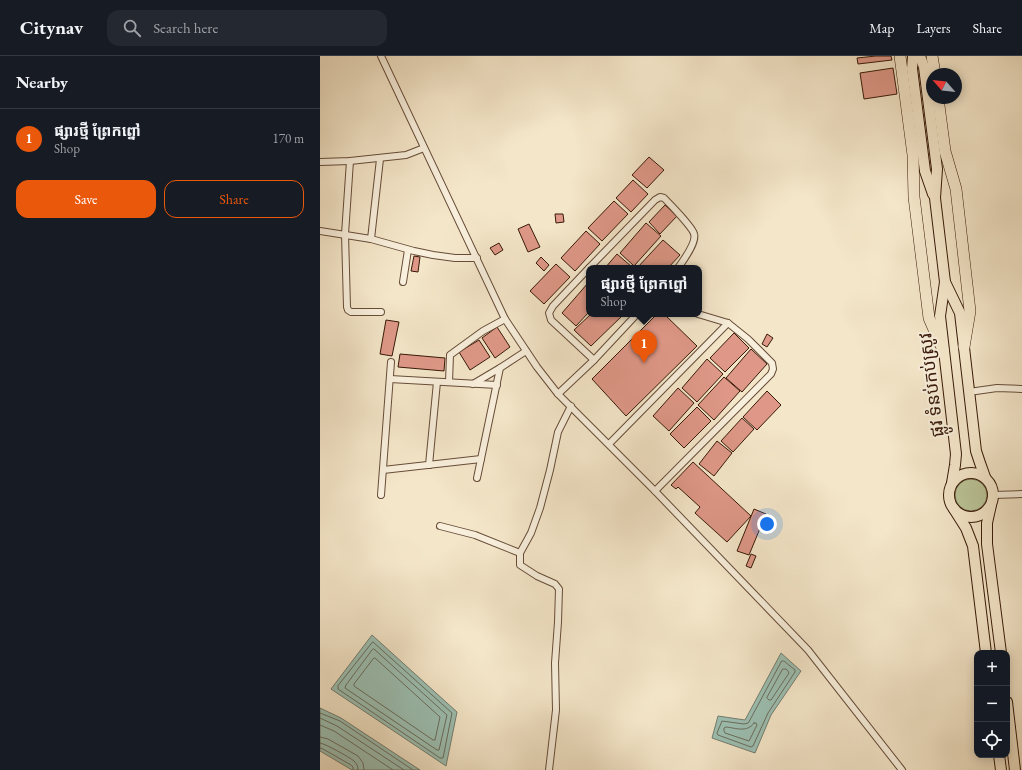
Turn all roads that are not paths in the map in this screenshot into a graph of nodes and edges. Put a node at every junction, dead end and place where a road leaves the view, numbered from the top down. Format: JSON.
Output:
{"nodes":[{"id":1,"x":381,"y":56,"type":"edge"},
{"id":2,"x":900,"y":56,"type":"edge"},
{"id":3,"x":913,"y":56,"type":"edge"},
{"id":4,"x":920,"y":56,"type":"edge"},
{"id":5,"x":932,"y":56,"type":"edge"},
{"id":6,"x":934,"y":68,"type":"edge"},
{"id":7,"x":939,"y":104,"type":"edge"},
{"id":8,"x":424,"y":148,"type":"junction"},
{"id":9,"x":380,"y":159,"type":"junction"},
{"id":10,"x":350,"y":161,"type":"junction"},
{"id":11,"x":320,"y":162,"type":"edge"},
{"id":12,"x":935,"y":198,"type":"junction"},
{"id":13,"x":320,"y":231,"type":"edge"},
{"id":14,"x":345,"y":234,"type":"junction"},
{"id":15,"x":371,"y":239,"type":"junction"},
{"id":16,"x":408,"y":250,"type":"junction"},
{"id":17,"x":476,"y":258,"type":"junction"},
{"id":18,"x":592,"y":265,"type":"edge"},
{"id":19,"x":680,"y":265,"type":"edge"},
{"id":20,"x":586,"y":271,"type":"edge"},
{"id":21,"x":403,"y":282,"type":"dead end"},
{"id":22,"x":945,"y":282,"type":"junction"},
{"id":23,"x":381,"y":312,"type":"dead end"},
{"id":24,"x":702,"y":315,"type":"edge"},
{"id":25,"x":633,"y":317,"type":"edge"},
{"id":26,"x":505,"y":319,"type":"junction"},
{"id":27,"x":728,"y":323,"type":"junction"},
{"id":28,"x":964,"y":347,"type":"junction"},
{"id":29,"x":943,"y":350,"type":"junction"},
{"id":30,"x":526,"y":351,"type":"junction"},
{"id":31,"x":594,"y":360,"type":"junction"},
{"id":32,"x":391,"y":362,"type":"dead end"},
{"id":33,"x":500,"y":368,"type":"junction"},
{"id":34,"x":390,"y":379,"type":"junction"},
{"id":35,"x":437,"y":382,"type":"junction"},
{"id":36,"x":450,"y":382,"type":"junction"},
{"id":37,"x":472,"y":384,"type":"junction"},
{"id":38,"x":497,"y":385,"type":"junction"},
{"id":39,"x":1022,"y":389,"type":"edge"},
{"id":40,"x":969,"y":392,"type":"junction"},
{"id":41,"x":558,"y":394,"type":"junction"},
{"id":42,"x":571,"y":406,"type":"junction"},
{"id":43,"x":609,"y":444,"type":"junction"},
{"id":44,"x":481,"y":460,"type":"junction"},
{"id":45,"x":429,"y":465,"type":"junction"},
{"id":46,"x":383,"y":470,"type":"junction"},
{"id":47,"x":985,"y":477,"type":"junction"},
{"id":48,"x":477,"y":478,"type":"dead end"},
{"id":49,"x":952,"y":483,"type":"junction"},
{"id":50,"x":655,"y":491,"type":"junction"},
{"id":51,"x":1022,"y":494,"type":"edge"},
{"id":52,"x":381,"y":495,"type":"dead end"},
{"id":53,"x":993,"y":495,"type":"junction"},
{"id":54,"x":991,"y":505,"type":"junction"},
{"id":55,"x":954,"y":509,"type":"junction"},
{"id":56,"x":440,"y":526,"type":"dead end"},
{"id":57,"x":520,"y":553,"type":"junction"},
{"id":58,"x":986,"y":650,"type":"edge"},
{"id":59,"x":1001,"y":650,"type":"edge"},
{"id":60,"x":1009,"y":722,"type":"edge"},
{"id":61,"x":999,"y":758,"type":"edge"},
{"id":62,"x":550,"y":770,"type":"edge"},
{"id":63,"x":902,"y":770,"type":"edge"},
{"id":64,"x":1001,"y":770,"type":"edge"},
{"id":65,"x":1015,"y":770,"type":"edge"}],
"edges":[{"from":1,"to":8,"type":"street"},
{"from":2,"to":29,"type":"highway"},
{"from":3,"to":12,"type":"main road","name":"ផ្លូវ ទំនប់កប់ស្រូវ"},
{"from":4,"to":12,"type":"main road","name":"ផ្លូវ ទំនប់កប់ស្រូវ"},
{"from":5,"to":6,"type":"highway"},
{"from":7,"to":28,"type":"highway"},
{"from":8,"to":9,"type":"street"},
{"from":8,"to":17,"type":"street"},
{"from":9,"to":10,"type":"street"},
{"from":9,"to":15,"type":"street"},
{"from":10,"to":11,"type":"street"},
{"from":10,"to":14,"type":"street"},
{"from":12,"to":22,"type":"main road","name":"ផ្លូវ ទំនប់កប់ស្រូវ"},
{"from":13,"to":14,"type":"street"},
{"from":14,"to":15,"type":"street"},
{"from":14,"to":23,"type":"street"},
{"from":15,"to":16,"type":"street"},
{"from":16,"to":17,"type":"street"},
{"from":16,"to":21,"type":"street"},
{"from":17,"to":26,"type":"street"},
{"from":18,"to":19,"type":"street"},
{"from":20,"to":31,"type":"street"},
{"from":22,"to":28,"type":"main road","name":"ផ្លូវ ទំនប់កប់ស្រូវ"},
{"from":22,"to":29,"type":"main road","name":"ផ្លូវ ទំនប់កប់ស្រូវ"},
{"from":24,"to":27,"type":"street"},
{"from":25,"to":31,"type":"street"},
{"from":26,"to":30,"type":"street"},
{"from":26,"to":36,"type":"street"},
{"from":27,"to":43,"type":"street"},
{"from":27,"to":50,"type":"street"},
{"from":28,"to":40,"type":"main road","name":"ផ្លូវ ទំនប់កប់ស្រូវ"},
{"from":29,"to":49,"type":"main road","name":"ផ្លូវ ទំនប់កប់ស្រូវ"},
{"from":30,"to":33,"type":"street"},
{"from":30,"to":41,"type":"street"},
{"from":31,"to":41,"type":"street"},
{"from":32,"to":34,"type":"street"},
{"from":33,"to":37,"type":"street"},
{"from":33,"to":38,"type":"street"},
{"from":34,"to":35,"type":"street"},
{"from":34,"to":46,"type":"street"},
{"from":35,"to":36,"type":"street"},
{"from":35,"to":45,"type":"street"},
{"from":36,"to":37,"type":"street"},
{"from":37,"to":38,"type":"street"},
{"from":38,"to":44,"type":"street"},
{"from":39,"to":40,"type":"street"},
{"from":40,"to":47,"type":"main road","name":"ផ្លូវ ទំនប់កប់ស្រូវ"},
{"from":41,"to":42,"type":"street"},
{"from":42,"to":43,"type":"street"},
{"from":42,"to":57,"type":"street"},
{"from":43,"to":50,"type":"street"},
{"from":44,"to":45,"type":"street"},
{"from":44,"to":48,"type":"street"},
{"from":45,"to":46,"type":"street"},
{"from":46,"to":52,"type":"street"},
{"from":47,"to":49,"type":"main road"},
{"from":47,"to":53,"type":"main road"},
{"from":49,"to":55,"type":"main road"},
{"from":50,"to":63,"type":"street"},
{"from":51,"to":53,"type":"street"},
{"from":53,"to":54,"type":"main road"},
{"from":54,"to":55,"type":"main road"},
{"from":54,"to":59,"type":"main road"},
{"from":55,"to":58,"type":"main road"},
{"from":56,"to":57,"type":"street"},
{"from":57,"to":62,"type":"street"},
{"from":60,"to":65,"type":"main road"},
{"from":61,"to":64,"type":"main road"}]}
